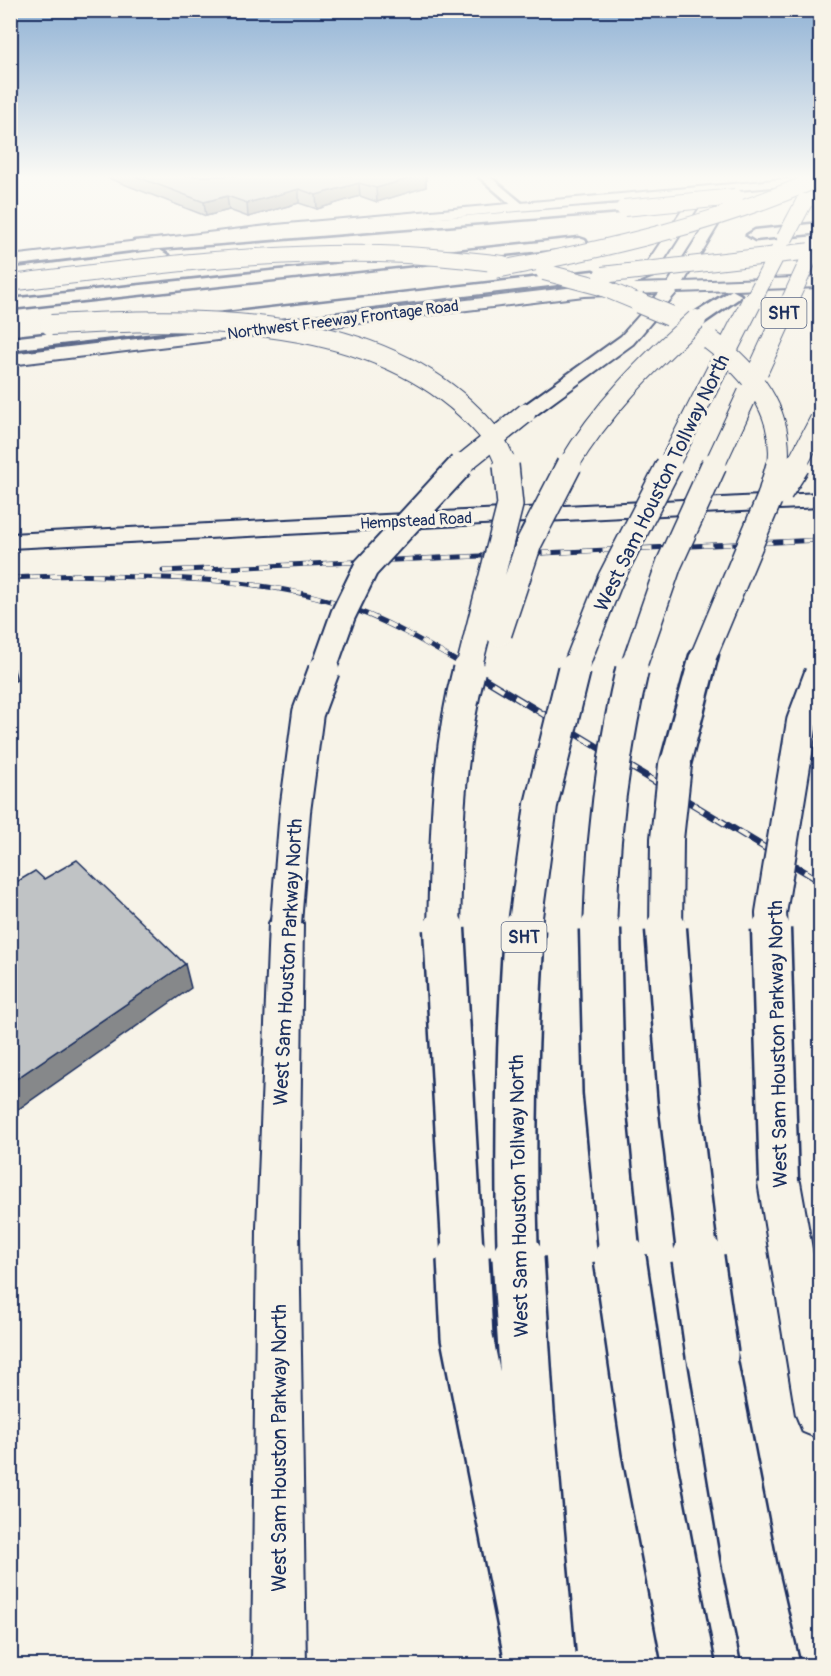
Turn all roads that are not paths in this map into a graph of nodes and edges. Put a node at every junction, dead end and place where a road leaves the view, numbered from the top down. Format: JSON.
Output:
{"nodes":[{"id":1,"x":66,"y":254,"type":"edge"},
{"id":2,"x":164,"y":254,"type":"edge"},
{"id":3,"x":240,"y":254,"type":"edge"},
{"id":4,"x":297,"y":254,"type":"edge"},
{"id":5,"x":422,"y":254,"type":"edge"},
{"id":6,"x":433,"y":254,"type":"edge"},
{"id":7,"x":454,"y":254,"type":"edge"},
{"id":8,"x":468,"y":254,"type":"edge"},
{"id":9,"x":568,"y":254,"type":"edge"},
{"id":10,"x":660,"y":254,"type":"edge"},
{"id":11,"x":694,"y":254,"type":"edge"},
{"id":12,"x":770,"y":254,"type":"edge"},
{"id":13,"x":779,"y":254,"type":"edge"},
{"id":14,"x":807,"y":254,"type":"edge"},
{"id":15,"x":811,"y":254,"type":"edge"},
{"id":16,"x":10,"y":261,"type":"edge"},
{"id":17,"x":168,"y":265,"type":"junction"},
{"id":18,"x":10,"y":274,"type":"edge"},
{"id":19,"x":820,"y":282,"type":"edge"},
{"id":20,"x":10,"y":283,"type":"edge"},
{"id":21,"x":674,"y":286,"type":"junction"},
{"id":22,"x":584,"y":291,"type":"junction"},
{"id":23,"x":10,"y":295,"type":"edge"},
{"id":24,"x":542,"y":296,"type":"junction"},
{"id":25,"x":10,"y":304,"type":"edge"},
{"id":26,"x":10,"y":312,"type":"edge"},
{"id":27,"x":10,"y":329,"type":"edge"},
{"id":28,"x":55,"y":332,"type":"junction"},
{"id":29,"x":627,"y":340,"type":"junction"},
{"id":30,"x":10,"y":346,"type":"edge"},
{"id":31,"x":10,"y":360,"type":"edge"},
{"id":32,"x":820,"y":420,"type":"edge"},
{"id":33,"x":820,"y":500,"type":"edge"},
{"id":34,"x":766,"y":506,"type":"junction"},
{"id":35,"x":10,"y":541,"type":"edge"},
{"id":36,"x":820,"y":674,"type":"edge"},
{"id":37,"x":454,"y":1088,"type":"junction"},
{"id":38,"x":820,"y":1415,"type":"edge"},
{"id":39,"x":279,"y":1665,"type":"edge"},
{"id":40,"x":532,"y":1665,"type":"edge"},
{"id":41,"x":549,"y":1665,"type":"edge"},
{"id":42,"x":689,"y":1665,"type":"edge"},
{"id":43,"x":772,"y":1665,"type":"edge"}],
"edges":[{"from":1,"to":16,"type":"main road"},
{"from":2,"to":18,"type":"highway"},
{"from":3,"to":17,"type":"highway","bridge":true},
{"from":4,"to":17,"type":"highway","bridge":true},
{"from":5,"to":34,"type":"highway","bridge":true},
{"from":6,"to":23,"type":"highway"},
{"from":7,"to":25,"type":"highway"},
{"from":8,"to":26,"type":"highway"},
{"from":9,"to":28,"type":"highway","bridge":true},
{"from":10,"to":22,"type":"main road"},
{"from":11,"to":21,"type":"main road","name":"West Sam Houston Parkway North"},
{"from":12,"to":28,"type":"highway","bridge":true},
{"from":13,"to":41,"type":"highway","name":"West Sam Houston Tollway North","number":"SHT","bridge":true},
{"from":14,"to":37,"type":"highway","bridge":true},
{"from":15,"to":42,"type":"highway","name":"West Sam Houston Tollway North","number":"SHT","bridge":true},
{"from":17,"to":20,"type":"highway","bridge":true},
{"from":19,"to":21,"type":"main road","name":"Northwest Freeway Frontage Road"},
{"from":21,"to":22,"type":"main road","name":"Northwest Freeway Frontage Road"},
{"from":21,"to":29,"type":"main road","name":"West Sam Houston Parkway North"},
{"from":22,"to":24,"type":"main road","name":"Northwest Freeway Frontage Road"},
{"from":24,"to":29,"type":"main road"},
{"from":24,"to":31,"type":"main road","name":"Northwest Freeway Frontage Road"},
{"from":27,"to":28,"type":"highway"},
{"from":28,"to":30,"type":"highway"},
{"from":28,"to":37,"type":"highway","bridge":true},
{"from":29,"to":39,"type":"main road","name":"West Sam Houston Parkway North","bridge":true},
{"from":32,"to":34,"type":"highway","bridge":true},
{"from":33,"to":35,"type":"main road","name":"Hempstead Road"},
{"from":34,"to":43,"type":"highway","bridge":true},
{"from":36,"to":38,"type":"main road","name":"West Sam Houston Parkway North","bridge":true},
{"from":37,"to":40,"type":"highway","bridge":true}]}
